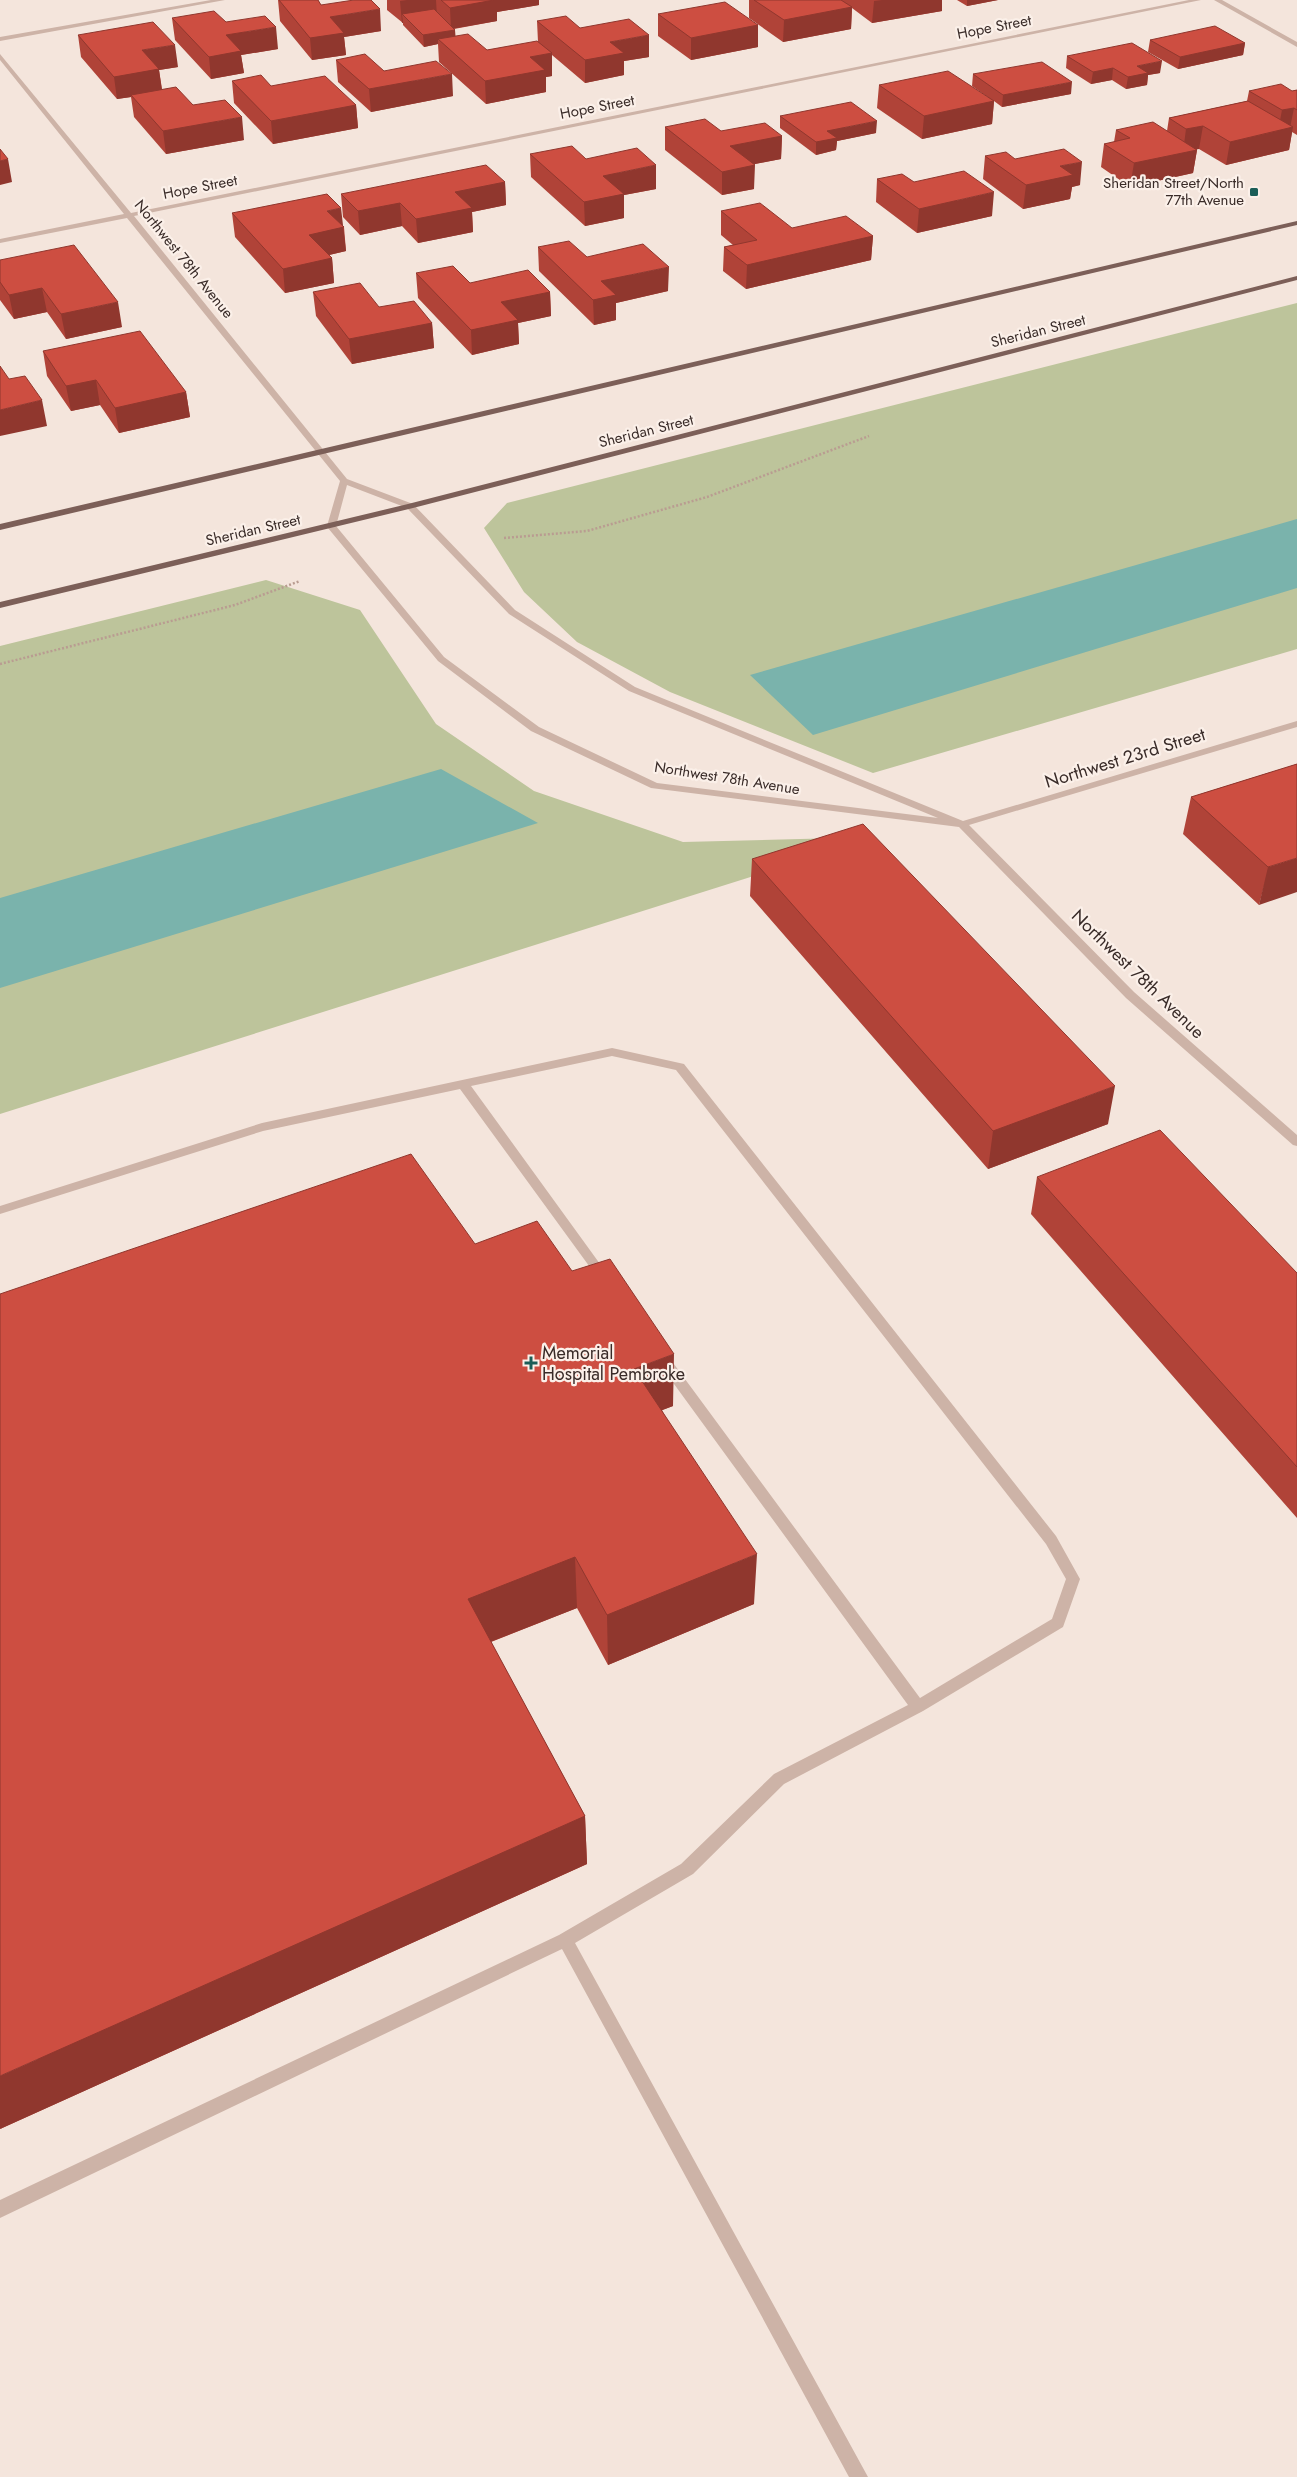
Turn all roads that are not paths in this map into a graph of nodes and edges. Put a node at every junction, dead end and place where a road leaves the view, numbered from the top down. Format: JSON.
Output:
{"nodes":[{"id":1,"x":222,"y":0,"type":"edge"},
{"id":2,"x":1198,"y":0,"type":"edge"},
{"id":3,"x":1217,"y":0,"type":"edge"},
{"id":4,"x":0,"y":39,"type":"edge"},
{"id":5,"x":1297,"y":45,"type":"edge"},
{"id":6,"x":0,"y":56,"type":"edge"},
{"id":7,"x":130,"y":215,"type":"junction"},
{"id":8,"x":1297,"y":223,"type":"edge"},
{"id":9,"x":0,"y":242,"type":"edge"},
{"id":10,"x":1297,"y":278,"type":"edge"},
{"id":11,"x":321,"y":453,"type":"junction"},
{"id":12,"x":344,"y":481,"type":"junction"},
{"id":13,"x":410,"y":506,"type":"junction"},
{"id":14,"x":331,"y":526,"type":"junction"},
{"id":15,"x":0,"y":527,"type":"edge"},
{"id":16,"x":0,"y":605,"type":"edge"},
{"id":17,"x":1297,"y":724,"type":"edge"},
{"id":18,"x":962,"y":824,"type":"junction"},
{"id":19,"x":463,"y":1084,"type":"junction"},
{"id":20,"x":1297,"y":1142,"type":"edge"},
{"id":21,"x":0,"y":1210,"type":"edge"},
{"id":22,"x":614,"y":1292,"type":"edge"},
{"id":23,"x":655,"y":1348,"type":"edge"},
{"id":24,"x":918,"y":1707,"type":"junction"},
{"id":25,"x":565,"y":1940,"type":"junction"},
{"id":26,"x":0,"y":2208,"type":"edge"},
{"id":27,"x":859,"y":2477,"type":"edge"}],
"edges":[{"from":1,"to":4,"type":"street"},
{"from":2,"to":7,"type":"street","name":"Hope Street"},
{"from":3,"to":5,"type":"street"},
{"from":6,"to":7,"type":"street","name":"Northwest 78th Avenue"},
{"from":7,"to":9,"type":"street","name":"Hope Street"},
{"from":7,"to":11,"type":"street","name":"Northwest 78th Avenue"},
{"from":8,"to":11,"type":"main road"},
{"from":10,"to":13,"type":"main road","name":"Sheridan Street"},
{"from":11,"to":12,"type":"street","name":"Northwest 78th Avenue"},
{"from":11,"to":15,"type":"main road"},
{"from":12,"to":13,"type":"street","name":"Northwest 78th Avenue"},
{"from":12,"to":14,"type":"street"},
{"from":13,"to":14,"type":"main road","name":"Sheridan Street"},
{"from":13,"to":18,"type":"street","name":"Northwest 78th Avenue"},
{"from":14,"to":16,"type":"main road","name":"Sheridan Street"},
{"from":14,"to":18,"type":"street","name":"Northwest 78th Avenue"},
{"from":17,"to":18,"type":"street","name":"Northwest 23rd Street"},
{"from":18,"to":20,"type":"street","name":"Northwest 78th Avenue"},
{"from":19,"to":21,"type":"street"},
{"from":19,"to":22,"type":"street"},
{"from":19,"to":24,"type":"street"},
{"from":23,"to":24,"type":"street"},
{"from":24,"to":25,"type":"street"},
{"from":25,"to":26,"type":"street"},
{"from":25,"to":27,"type":"street"}]}
